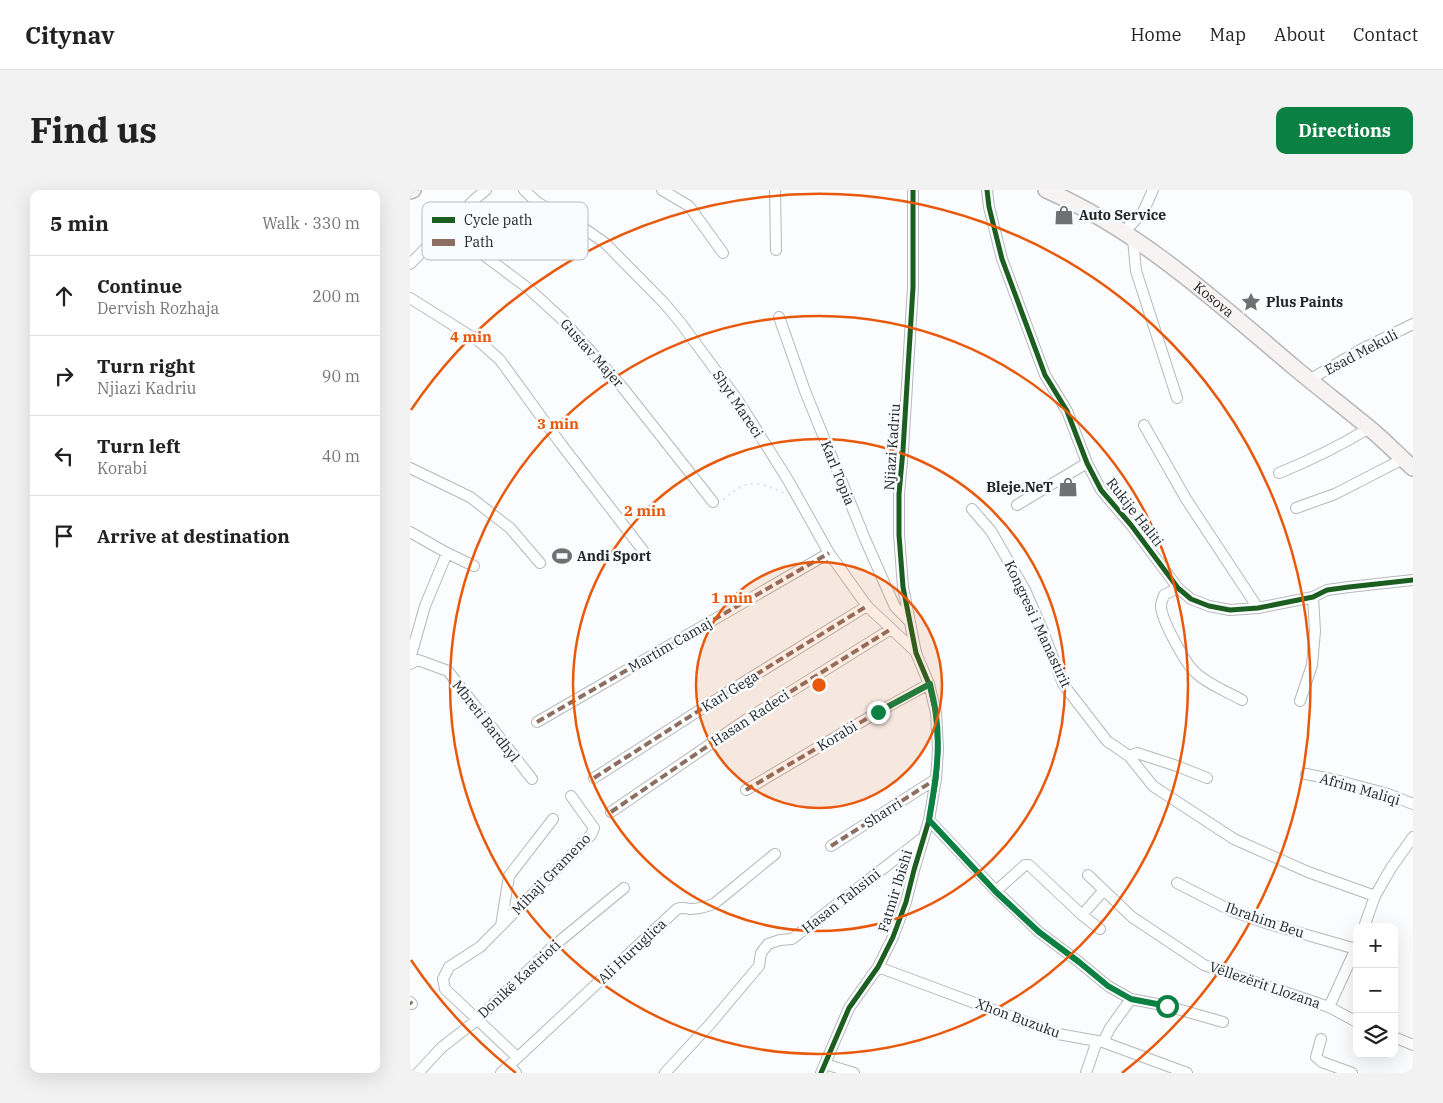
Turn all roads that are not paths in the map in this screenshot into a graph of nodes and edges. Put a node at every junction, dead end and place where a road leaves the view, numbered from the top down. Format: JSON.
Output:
{"nodes":[{"id":1,"x":486,"y":190,"type":"edge"},
{"id":2,"x":524,"y":190,"type":"edge"},
{"id":3,"x":662,"y":190,"type":"edge"},
{"id":4,"x":775,"y":190,"type":"edge"},
{"id":5,"x":913,"y":190,"type":"edge"},
{"id":6,"x":987,"y":190,"type":"edge"},
{"id":7,"x":1153,"y":190,"type":"edge"},
{"id":8,"x":1055,"y":192,"type":"edge"},
{"id":9,"x":472,"y":202,"type":"edge"},
{"id":10,"x":537,"y":202,"type":"edge"},
{"id":11,"x":588,"y":231,"type":"edge"},
{"id":12,"x":1128,"y":235,"type":"junction"},
{"id":13,"x":776,"y":250,"type":"dead end"},
{"id":14,"x":422,"y":252,"type":"edge"},
{"id":15,"x":723,"y":252,"type":"dead end"},
{"id":16,"x":490,"y":260,"type":"edge"},
{"id":17,"x":410,"y":264,"type":"edge"},
{"id":18,"x":410,"y":298,"type":"edge"},
{"id":19,"x":778,"y":317,"type":"dead end"},
{"id":20,"x":1413,"y":324,"type":"edge"},
{"id":21,"x":1309,"y":380,"type":"junction"},
{"id":22,"x":1177,"y":398,"type":"dead end"},
{"id":23,"x":1144,"y":425,"type":"dead end"},
{"id":24,"x":1369,"y":428,"type":"junction"},
{"id":25,"x":1087,"y":463,"type":"junction"},
{"id":26,"x":1408,"y":464,"type":"edge"},
{"id":27,"x":410,"y":468,"type":"edge"},
{"id":28,"x":1279,"y":473,"type":"dead end"},
{"id":29,"x":713,"y":502,"type":"road end"},
{"id":30,"x":1017,"y":505,"type":"dead end"},
{"id":31,"x":1296,"y":508,"type":"dead end"},
{"id":32,"x":972,"y":509,"type":"dead end"},
{"id":33,"x":410,"y":532,"type":"edge"},
{"id":34,"x":447,"y":553,"type":"junction"},
{"id":35,"x":645,"y":553,"type":"dead end"},
{"id":36,"x":829,"y":553,"type":"junction"},
{"id":37,"x":540,"y":564,"type":"dead end"},
{"id":38,"x":474,"y":566,"type":"dead end"},
{"id":39,"x":1413,"y":580,"type":"edge"},
{"id":40,"x":1178,"y":588,"type":"junction"},
{"id":41,"x":1313,"y":597,"type":"junction"},
{"id":42,"x":867,"y":606,"type":"junction"},
{"id":43,"x":1258,"y":608,"type":"junction"},
{"id":44,"x":910,"y":622,"type":"junction"},
{"id":45,"x":891,"y":629,"type":"junction"},
{"id":46,"x":916,"y":652,"type":"junction"},
{"id":47,"x":410,"y":659,"type":"edge"},
{"id":48,"x":410,"y":664,"type":"edge"},
{"id":49,"x":930,"y":684,"type":"junction"},
{"id":50,"x":1242,"y":700,"type":"dead end"},
{"id":51,"x":1300,"y":701,"type":"dead end"},
{"id":52,"x":537,"y":722,"type":"dead end"},
{"id":53,"x":1129,"y":756,"type":"junction"},
{"id":54,"x":1306,"y":774,"type":"dead end"},
{"id":55,"x":594,"y":778,"type":"dead end"},
{"id":56,"x":1207,"y":778,"type":"dead end"},
{"id":57,"x":532,"y":779,"type":"dead end"},
{"id":58,"x":936,"y":779,"type":"junction"},
{"id":59,"x":746,"y":790,"type":"dead end"},
{"id":60,"x":571,"y":796,"type":"dead end"},
{"id":61,"x":1413,"y":804,"type":"edge"},
{"id":62,"x":611,"y":812,"type":"dead end"},
{"id":63,"x":552,"y":819,"type":"dead end"},
{"id":64,"x":929,"y":820,"type":"junction"},
{"id":65,"x":924,"y":837,"type":"junction"},
{"id":66,"x":1413,"y":837,"type":"edge"},
{"id":67,"x":831,"y":846,"type":"dead end"},
{"id":68,"x":775,"y":854,"type":"dead end"},
{"id":69,"x":1088,"y":875,"type":"dead end"},
{"id":70,"x":1177,"y":883,"type":"dead end"},
{"id":71,"x":624,"y":888,"type":"dead end"},
{"id":72,"x":1104,"y":890,"type":"junction"},
{"id":73,"x":996,"y":892,"type":"junction"},
{"id":74,"x":1375,"y":896,"type":"junction"},
{"id":75,"x":1082,"y":915,"type":"junction"},
{"id":76,"x":1365,"y":923,"type":"edge"},
{"id":77,"x":501,"y":926,"type":"junction"},
{"id":78,"x":1100,"y":929,"type":"dead end"},
{"id":79,"x":1353,"y":946,"type":"edge"},
{"id":80,"x":1353,"y":954,"type":"edge"},
{"id":81,"x":878,"y":967,"type":"junction"},
{"id":82,"x":1131,"y":999,"type":"junction"},
{"id":83,"x":1329,"y":1007,"type":"junction"},
{"id":84,"x":478,"y":1019,"type":"junction"},
{"id":85,"x":1353,"y":1020,"type":"edge"},
{"id":86,"x":1223,"y":1022,"type":"dead end"},
{"id":87,"x":1398,"y":1038,"type":"edge"},
{"id":88,"x":1321,"y":1039,"type":"dead end"},
{"id":89,"x":1100,"y":1041,"type":"junction"},
{"id":90,"x":1413,"y":1044,"type":"edge"},
{"id":91,"x":517,"y":1057,"type":"junction"},
{"id":92,"x":823,"y":1068,"type":"edge"},
{"id":93,"x":509,"y":1070,"type":"edge"},
{"id":94,"x":418,"y":1073,"type":"edge"},
{"id":95,"x":665,"y":1073,"type":"edge"},
{"id":96,"x":854,"y":1073,"type":"edge"},
{"id":97,"x":1086,"y":1073,"type":"edge"},
{"id":98,"x":1187,"y":1073,"type":"edge"},
{"id":99,"x":1352,"y":1073,"type":"edge"}],
"edges":[{"from":1,"to":9,"type":"street"},
{"from":2,"to":10,"type":"street","name":"Shyt Mareci"},
{"from":3,"to":15,"type":"street"},
{"from":4,"to":13,"type":"street"},
{"from":5,"to":44,"type":"street","name":"Njiazi Kadriu"},
{"from":6,"to":25,"type":"street","name":"Rukije Haliti"},
{"from":7,"to":12,"type":"street"},
{"from":8,"to":12,"type":"street","name":"Kosova"},
{"from":11,"to":36,"type":"street","name":"Shyt Mareci"},
{"from":12,"to":21,"type":"street","name":"Kosova"},
{"from":12,"to":22,"type":"street"},
{"from":14,"to":17,"type":"street"},
{"from":16,"to":29,"type":"street","name":"Gustav Majer"},
{"from":18,"to":35,"type":"street"},
{"from":19,"to":44,"type":"street","name":"Karl Topia"},
{"from":20,"to":21,"type":"street","name":"Esad Mekuli"},
{"from":21,"to":24,"type":"street","name":"Kosova"},
{"from":23,"to":43,"type":"street"},
{"from":24,"to":26,"type":"street","name":"Kosova"},
{"from":24,"to":28,"type":"street"},
{"from":25,"to":30,"type":"street"},
{"from":25,"to":40,"type":"street","name":"Rukije Haliti"},
{"from":26,"to":31,"type":"street","name":"Kosova"},
{"from":27,"to":37,"type":"street"},
{"from":32,"to":53,"type":"street","name":"Kongresi i Manastirit"},
{"from":33,"to":34,"type":"street"},
{"from":34,"to":38,"type":"street"},
{"from":34,"to":47,"type":"street"},
{"from":36,"to":42,"type":"street","name":"Shyt Mareci"},
{"from":36,"to":52,"type":"street","name":"Martim Camaj"},
{"from":39,"to":41,"type":"street","name":"Rukije Haliti"},
{"from":40,"to":43,"type":"street","name":"Rukije Haliti"},
{"from":40,"to":50,"type":"street"},
{"from":41,"to":43,"type":"street","name":"Rukije Haliti"},
{"from":41,"to":51,"type":"street"},
{"from":42,"to":45,"type":"street","name":"Shyt Mareci"},
{"from":42,"to":55,"type":"street","name":"Karl Gega"},
{"from":44,"to":46,"type":"street","name":"Njiazi Kadriu"},
{"from":45,"to":46,"type":"street","name":"Shyt Mareci"},
{"from":45,"to":62,"type":"street","name":"Hasan Radeci"},
{"from":46,"to":49,"type":"street","name":"Njiazi Kadriu"},
{"from":48,"to":57,"type":"street","name":"Mbreti Bardhyl"},
{"from":49,"to":58,"type":"street","name":"Njiazi Kadriu"},
{"from":49,"to":59,"type":"street","name":"Korabi"},
{"from":53,"to":56,"type":"street","name":"Kongresi i Manastirit"},
{"from":53,"to":74,"type":"street","name":"Kongresi i Manastirit"},
{"from":54,"to":61,"type":"street","name":"Afrim Maliqi"},
{"from":58,"to":64,"type":"street","name":"Njiazi Kadriu"},
{"from":58,"to":67,"type":"street","name":"Sharri"},
{"from":60,"to":77,"type":"street","name":"Mihajl Grameno"},
{"from":63,"to":77,"type":"street","name":"Mihajl Grameno"},
{"from":64,"to":65,"type":"street","name":"Fatmir Ibishi"},
{"from":64,"to":73,"type":"street"},
{"from":65,"to":81,"type":"street","name":"Fatmir Ibishi"},
{"from":65,"to":95,"type":"street","name":"Hasan Tahsini"},
{"from":66,"to":74,"type":"street"},
{"from":68,"to":91,"type":"street","name":"Ali Huruglica"},
{"from":69,"to":72,"type":"street","name":"Vëllezërit Llozana"},
{"from":70,"to":79,"type":"street","name":"Ibrahim Beu"},
{"from":71,"to":84,"type":"street","name":"Donikë Kastrioti"},
{"from":72,"to":75,"type":"street"},
{"from":72,"to":83,"type":"street","name":"Vëllezërit Llozana"},
{"from":73,"to":75,"type":"street"},
{"from":73,"to":82,"type":"street"},
{"from":74,"to":76,"type":"street"},
{"from":75,"to":78,"type":"street"},
{"from":77,"to":84,"type":"street","name":"Mihajl Grameno"},
{"from":80,"to":83,"type":"street"},
{"from":81,"to":89,"type":"street","name":"Xhon Buzuku"},
{"from":81,"to":92,"type":"street","name":"Fatmir Ibishi"},
{"from":82,"to":86,"type":"street"},
{"from":82,"to":89,"type":"street"},
{"from":83,"to":85,"type":"street","name":"Vëllezërit Llozana"},
{"from":84,"to":91,"type":"street","name":"Mihajl Grameno"},
{"from":84,"to":94,"type":"street","name":"Donikë Kastrioti"},
{"from":87,"to":90,"type":"street"},
{"from":88,"to":99,"type":"street"},
{"from":89,"to":97,"type":"street"},
{"from":89,"to":98,"type":"street","name":"Xhon Buzuku"},
{"from":91,"to":93,"type":"street","name":"Ali Huruglica"},
{"from":92,"to":96,"type":"street"}]}
